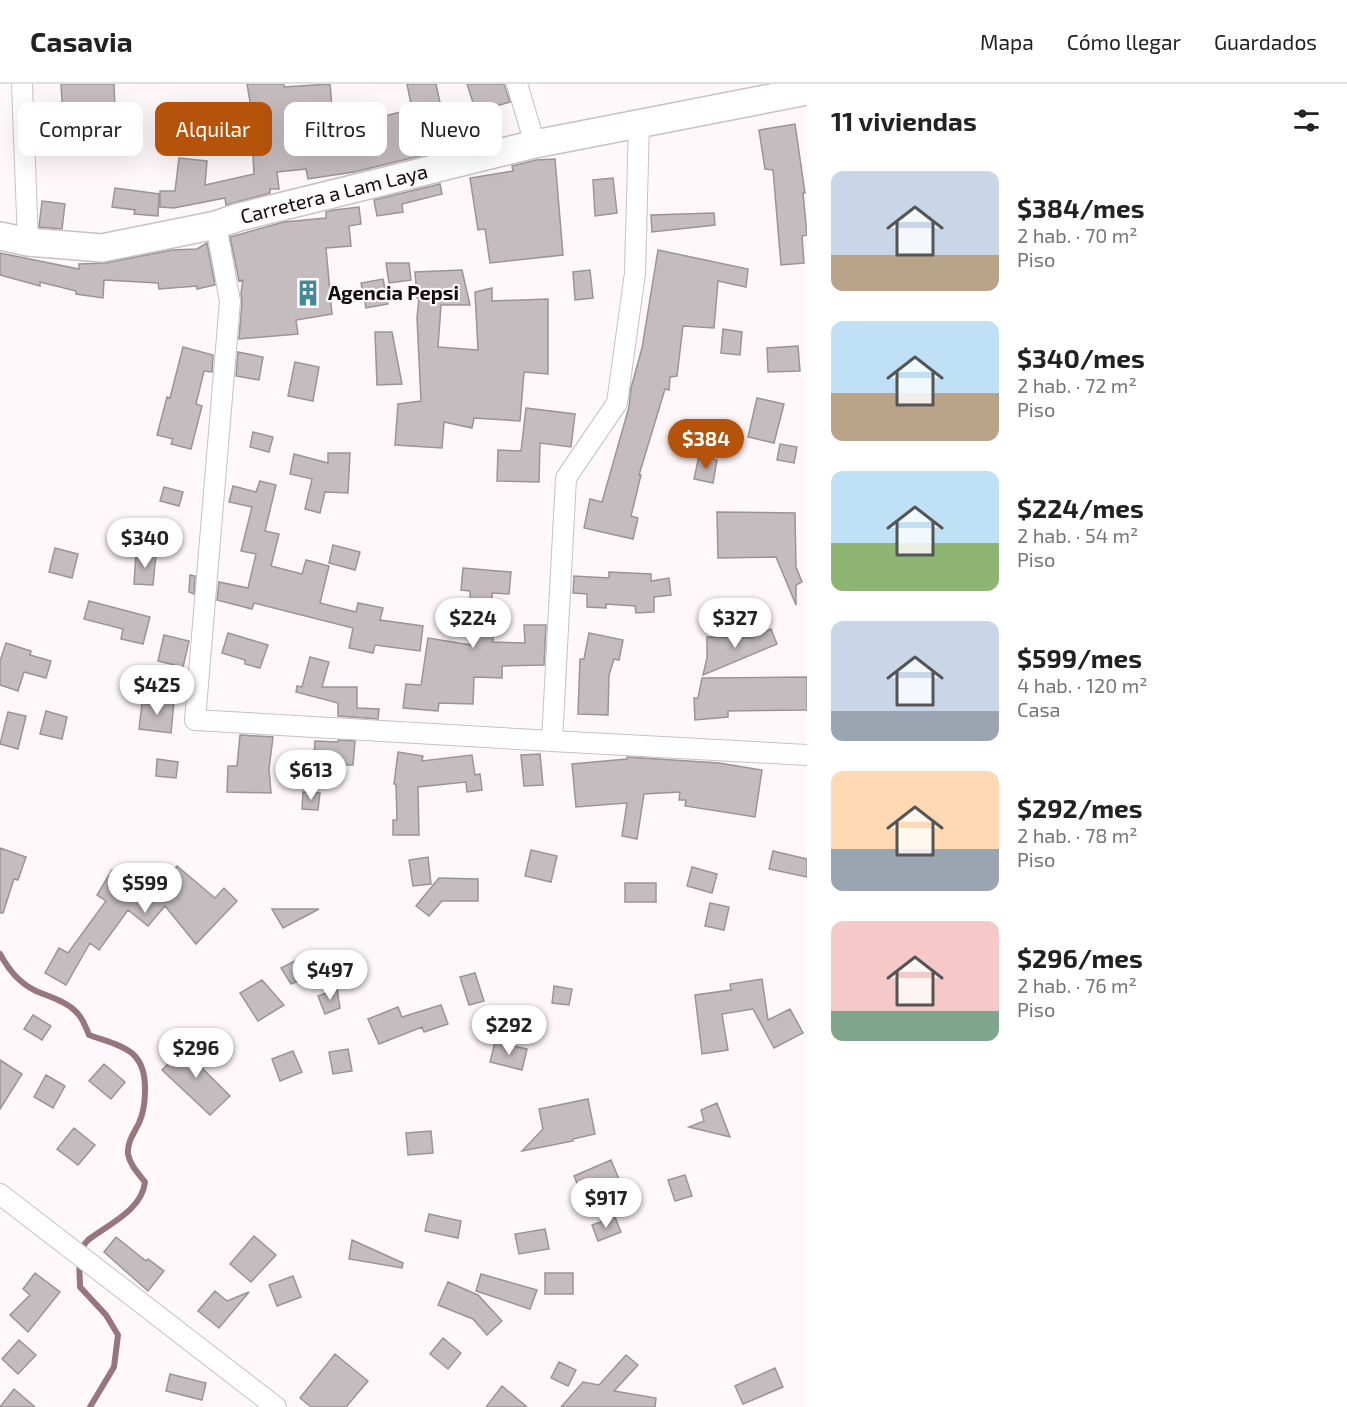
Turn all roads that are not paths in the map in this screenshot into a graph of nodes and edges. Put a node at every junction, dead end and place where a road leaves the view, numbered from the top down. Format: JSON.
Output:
{"nodes":[{"id":1,"x":22,"y":84,"type":"edge"},
{"id":2,"x":517,"y":84,"type":"edge"},
{"id":3,"x":807,"y":91,"type":"edge"},
{"id":4,"x":639,"y":123,"type":"junction"},
{"id":5,"x":535,"y":144,"type":"junction"},
{"id":6,"x":216,"y":225,"type":"junction"},
{"id":7,"x":0,"y":236,"type":"edge"},
{"id":8,"x":28,"y":242,"type":"junction"},
{"id":9,"x":552,"y":741,"type":"junction"},
{"id":10,"x":807,"y":754,"type":"edge"},
{"id":11,"x":0,"y":1194,"type":"edge"},
{"id":12,"x":276,"y":1407,"type":"edge"}],
"edges":[{"from":1,"to":8,"type":"street"},
{"from":2,"to":5,"type":"street"},
{"from":3,"to":4,"type":"main road","name":"Carretera a Lam Laya"},
{"from":4,"to":5,"type":"main road","name":"Carretera a Lam Laya"},
{"from":4,"to":9,"type":"street"},
{"from":5,"to":6,"type":"main road","name":"Carretera a Lam Laya"},
{"from":6,"to":8,"type":"main road","name":"Carretera a Lam Laya"},
{"from":6,"to":9,"type":"street"},
{"from":7,"to":8,"type":"main road","name":"Carretera a Lam Laya"},
{"from":9,"to":10,"type":"street"},
{"from":11,"to":12,"type":"street"}]}
